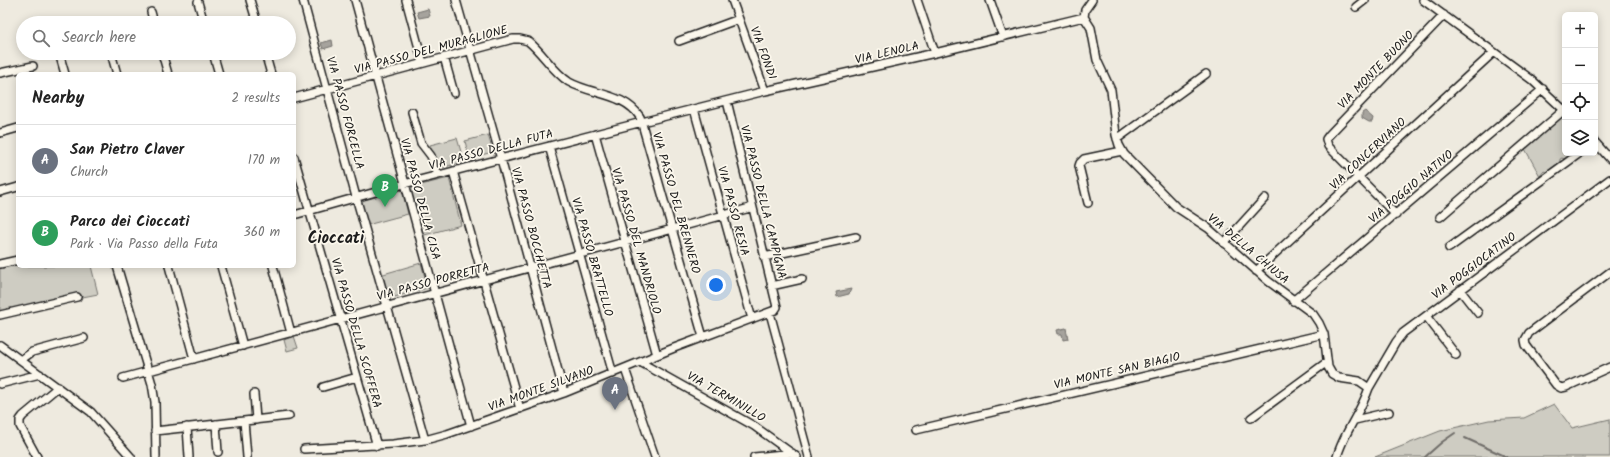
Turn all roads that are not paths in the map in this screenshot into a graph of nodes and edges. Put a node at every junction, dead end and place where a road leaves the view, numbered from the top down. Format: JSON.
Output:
{"nodes":[{"id":1,"x":250,"y":0,"type":"edge"},
{"id":2,"x":303,"y":0,"type":"edge"},
{"id":3,"x":355,"y":0,"type":"edge"},
{"id":4,"x":406,"y":0,"type":"edge"},
{"id":5,"x":456,"y":0,"type":"edge"},
{"id":6,"x":732,"y":0,"type":"edge"},
{"id":7,"x":990,"y":0,"type":"edge"},
{"id":8,"x":1092,"y":0,"type":"edge"},
{"id":9,"x":1365,"y":0,"type":"edge"},
{"id":10,"x":1423,"y":0,"type":"edge"},
{"id":11,"x":920,"y":1,"type":"edge"},
{"id":12,"x":198,"y":2,"type":"dead end"},
{"id":13,"x":1356,"y":6,"type":"dead end"},
{"id":14,"x":151,"y":12,"type":"dead end"},
{"id":15,"x":1444,"y":15,"type":"junction"},
{"id":16,"x":152,"y":16,"type":"edge"},
{"id":17,"x":202,"y":16,"type":"edge"},
{"id":18,"x":255,"y":16,"type":"edge"},
{"id":19,"x":1084,"y":17,"type":"junction"},
{"id":20,"x":739,"y":19,"type":"junction"},
{"id":21,"x":1003,"y":37,"type":"junction"},
{"id":22,"x":679,"y":41,"type":"dead end"},
{"id":23,"x":470,"y":50,"type":"junction"},
{"id":24,"x":1494,"y":52,"type":"junction"},
{"id":25,"x":935,"y":53,"type":"junction"},
{"id":26,"x":444,"y":57,"type":"junction"},
{"id":27,"x":61,"y":60,"type":"edge"},
{"id":28,"x":113,"y":60,"type":"edge"},
{"id":29,"x":164,"y":60,"type":"edge"},
{"id":30,"x":215,"y":60,"type":"edge"},
{"id":31,"x":267,"y":60,"type":"edge"},
{"id":32,"x":423,"y":63,"type":"junction"},
{"id":33,"x":33,"y":66,"type":"dead end"},
{"id":34,"x":64,"y":72,"type":"edge"},
{"id":35,"x":116,"y":72,"type":"edge"},
{"id":36,"x":167,"y":72,"type":"edge"},
{"id":37,"x":218,"y":72,"type":"edge"},
{"id":38,"x":270,"y":72,"type":"edge"},
{"id":39,"x":0,"y":73,"type":"edge"},
{"id":40,"x":1206,"y":74,"type":"dead end"},
{"id":41,"x":376,"y":75,"type":"junction"},
{"id":42,"x":328,"y":89,"type":"junction"},
{"id":43,"x":1543,"y":90,"type":"junction"},
{"id":44,"x":765,"y":91,"type":"junction"},
{"id":45,"x":454,"y":93,"type":"dead end"},
{"id":46,"x":296,"y":97,"type":"edge"},
{"id":47,"x":727,"y":101,"type":"junction"},
{"id":48,"x":1562,"y":108,"type":"edge"},
{"id":49,"x":694,"y":109,"type":"junction"},
{"id":50,"x":412,"y":112,"type":"dead end"},
{"id":51,"x":1562,"y":112,"type":"edge"},
{"id":52,"x":642,"y":122,"type":"junction"},
{"id":53,"x":16,"y":128,"type":"edge"},
{"id":54,"x":0,"y":132,"type":"edge"},
{"id":55,"x":595,"y":134,"type":"junction"},
{"id":56,"x":1117,"y":139,"type":"junction"},
{"id":57,"x":1598,"y":145,"type":"edge"},
{"id":58,"x":549,"y":146,"type":"junction"},
{"id":59,"x":1122,"y":151,"type":"junction"},
{"id":60,"x":1576,"y":156,"type":"edge"},
{"id":61,"x":1610,"y":158,"type":"edge"},
{"id":62,"x":501,"y":159,"type":"junction"},
{"id":63,"x":296,"y":164,"type":"edge"},
{"id":64,"x":453,"y":171,"type":"junction"},
{"id":65,"x":438,"y":175,"type":"junction"},
{"id":66,"x":1359,"y":177,"type":"junction"},
{"id":67,"x":1610,"y":179,"type":"edge"},
{"id":68,"x":404,"y":184,"type":"junction"},
{"id":69,"x":16,"y":188,"type":"edge"},
{"id":70,"x":0,"y":192,"type":"edge"},
{"id":71,"x":356,"y":197,"type":"junction"},
{"id":72,"x":1265,"y":198,"type":"dead end"},
{"id":73,"x":1088,"y":203,"type":"dead end"},
{"id":74,"x":750,"y":208,"type":"dead end"},
{"id":75,"x":309,"y":210,"type":"junction"},
{"id":76,"x":296,"y":214,"type":"edge"},
{"id":77,"x":723,"y":215,"type":"junction"},
{"id":78,"x":1396,"y":215,"type":"junction"},
{"id":79,"x":1440,"y":217,"type":"dead end"},
{"id":80,"x":672,"y":229,"type":"junction"},
{"id":81,"x":856,"y":237,"type":"dead end"},
{"id":82,"x":625,"y":242,"type":"junction"},
{"id":83,"x":1224,"y":243,"type":"junction"},
{"id":84,"x":1449,"y":248,"type":"dead end"},
{"id":85,"x":580,"y":254,"type":"junction"},
{"id":86,"x":764,"y":257,"type":"junction"},
{"id":87,"x":16,"y":260,"type":"edge"},
{"id":88,"x":0,"y":264,"type":"edge"},
{"id":89,"x":118,"y":268,"type":"edge"},
{"id":90,"x":171,"y":268,"type":"edge"},
{"id":91,"x":222,"y":268,"type":"edge"},
{"id":92,"x":273,"y":268,"type":"edge"},
{"id":93,"x":530,"y":268,"type":"junction"},
{"id":94,"x":1256,"y":271,"type":"junction"},
{"id":95,"x":1610,"y":272,"type":"edge"},
{"id":96,"x":802,"y":279,"type":"dead end"},
{"id":97,"x":484,"y":280,"type":"junction"},
{"id":98,"x":771,"y":286,"type":"junction"},
{"id":99,"x":1460,"y":290,"type":"junction"},
{"id":100,"x":434,"y":293,"type":"junction"},
{"id":101,"x":77,"y":297,"type":"dead end"},
{"id":102,"x":1293,"y":301,"type":"junction"},
{"id":103,"x":387,"y":307,"type":"junction"},
{"id":104,"x":773,"y":311,"type":"junction"},
{"id":105,"x":1478,"y":313,"type":"dead end"},
{"id":106,"x":0,"y":315,"type":"edge"},
{"id":107,"x":1426,"y":316,"type":"junction"},
{"id":108,"x":340,"y":319,"type":"junction"},
{"id":109,"x":752,"y":320,"type":"junction"},
{"id":110,"x":291,"y":333,"type":"junction"},
{"id":111,"x":1324,"y":334,"type":"junction"},
{"id":112,"x":703,"y":337,"type":"junction"},
{"id":113,"x":84,"y":338,"type":"dead end"},
{"id":114,"x":0,"y":345,"type":"edge"},
{"id":115,"x":243,"y":346,"type":"junction"},
{"id":116,"x":657,"y":355,"type":"junction"},
{"id":117,"x":1456,"y":355,"type":"dead end"},
{"id":118,"x":194,"y":359,"type":"junction"},
{"id":119,"x":21,"y":360,"type":"junction"},
{"id":120,"x":640,"y":362,"type":"junction"},
{"id":121,"x":1328,"y":362,"type":"junction"},
{"id":122,"x":1610,"y":367,"type":"edge"},
{"id":123,"x":625,"y":369,"type":"junction"},
{"id":124,"x":149,"y":371,"type":"junction"},
{"id":125,"x":40,"y":374,"type":"junction"},
{"id":126,"x":613,"y":374,"type":"junction"},
{"id":127,"x":357,"y":377,"type":"junction"},
{"id":128,"x":122,"y":378,"type":"dead end"},
{"id":129,"x":0,"y":384,"type":"edge"},
{"id":130,"x":323,"y":386,"type":"dead end"},
{"id":131,"x":58,"y":387,"type":"junction"},
{"id":132,"x":1369,"y":388,"type":"junction"},
{"id":133,"x":564,"y":393,"type":"junction"},
{"id":134,"x":254,"y":394,"type":"dead end"},
{"id":135,"x":520,"y":409,"type":"junction"},
{"id":136,"x":1389,"y":412,"type":"dead end"},
{"id":137,"x":289,"y":416,"type":"dead end"},
{"id":138,"x":1251,"y":418,"type":"dead end"},
{"id":139,"x":256,"y":420,"type":"junction"},
{"id":140,"x":1355,"y":420,"type":"junction"},
{"id":141,"x":244,"y":421,"type":"junction"},
{"id":142,"x":216,"y":424,"type":"junction"},
{"id":143,"x":471,"y":426,"type":"junction"},
{"id":144,"x":187,"y":427,"type":"junction"},
{"id":145,"x":916,"y":430,"type":"dead end"},
{"id":146,"x":156,"y":431,"type":"junction"},
{"id":147,"x":425,"y":440,"type":"junction"},
{"id":148,"x":377,"y":446,"type":"junction"},
{"id":149,"x":304,"y":449,"type":"dead end"},
{"id":150,"x":218,"y":452,"type":"dead end"},
{"id":151,"x":794,"y":455,"type":"edge"},
{"id":152,"x":37,"y":457,"type":"edge"},
{"id":153,"x":131,"y":457,"type":"edge"},
{"id":154,"x":156,"y":457,"type":"edge"},
{"id":155,"x":189,"y":457,"type":"edge"},
{"id":156,"x":247,"y":457,"type":"edge"},
{"id":157,"x":655,"y":457,"type":"edge"},
{"id":158,"x":754,"y":457,"type":"edge"},
{"id":159,"x":809,"y":457,"type":"edge"},
{"id":160,"x":1337,"y":457,"type":"edge"}],
"edges":[{"from":1,"to":18,"type":"street"},
{"from":2,"to":42,"type":"street","name":"VIA PASSO FORCELLA"},
{"from":3,"to":41,"type":"street","name":"VIA PASSO DELLA CISA"},
{"from":4,"to":32,"type":"street"},
{"from":5,"to":23,"type":"street","name":"VIA PASSO BOCCHETTA"},
{"from":6,"to":20,"type":"street","name":"VIA FONDI"},
{"from":7,"to":21,"type":"street"},
{"from":8,"to":19,"type":"street"},
{"from":9,"to":13,"type":"street"},
{"from":10,"to":15,"type":"street"},
{"from":11,"to":25,"type":"street"},
{"from":12,"to":17,"type":"street"},
{"from":14,"to":16,"type":"street"},
{"from":15,"to":24,"type":"street"},
{"from":15,"to":66,"type":"street","name":"VIA MONTE BUONO"},
{"from":19,"to":21,"type":"street","name":"VIA LENOLA"},
{"from":19,"to":56,"type":"street","name":"VIA DELLA CHIUSA"},
{"from":20,"to":22,"type":"street"},
{"from":20,"to":44,"type":"street","name":"VIA FONDI"},
{"from":21,"to":25,"type":"street","name":"VIA LENOLA"},
{"from":23,"to":26,"type":"street","name":"VIA PASSO DEL MURAGLIONE"},
{"from":23,"to":52,"type":"street","name":"VIA PASSO DEL MURAGLIONE"},
{"from":23,"to":62,"type":"street","name":"VIA PASSO BOCCHETTA"},
{"from":24,"to":43,"type":"street"},
{"from":24,"to":66,"type":"street","name":"VIA CONCERVIANO"},
{"from":25,"to":44,"type":"street","name":"VIA LENOLA"},
{"from":26,"to":32,"type":"street","name":"VIA PASSO DEL MURAGLIONE"},
{"from":26,"to":45,"type":"street"},
{"from":27,"to":34,"type":"street"},
{"from":28,"to":35,"type":"street"},
{"from":29,"to":36,"type":"street"},
{"from":30,"to":37,"type":"street"},
{"from":31,"to":38,"type":"street"},
{"from":32,"to":41,"type":"street","name":"VIA PASSO DEL MURAGLIONE"},
{"from":33,"to":39,"type":"street"},
{"from":40,"to":56,"type":"street"},
{"from":41,"to":42,"type":"street","name":"VIA PASSO DEL MURAGLIONE"},
{"from":41,"to":68,"type":"street","name":"VIA PASSO DELLA CISA"},
{"from":42,"to":46,"type":"street","name":"VIA PASSO DEL MURAGLIONE"},
{"from":42,"to":71,"type":"street","name":"VIA PASSO FORCELLA"},
{"from":43,"to":48,"type":"street"},
{"from":43,"to":78,"type":"street","name":"VIA POGGIO NATIVO"},
{"from":44,"to":47,"type":"street","name":"VIA LENOLA"},
{"from":47,"to":49,"type":"street","name":"VIA LENOLA"},
{"from":47,"to":86,"type":"street","name":"VIA PASSO DELLA CAMPIGNA"},
{"from":49,"to":52,"type":"street","name":"VIA PASSO DELLA FUTA"},
{"from":49,"to":77,"type":"street","name":"VIA PASSO RESIA"},
{"from":50,"to":65,"type":"street"},
{"from":51,"to":79,"type":"street"},
{"from":52,"to":55,"type":"street","name":"VIA PASSO DELLA FUTA"},
{"from":52,"to":80,"type":"street","name":"VIA PASSO DEL BRENNERO"},
{"from":53,"to":54,"type":"street"},
{"from":55,"to":58,"type":"street","name":"VIA PASSO DELLA FUTA"},
{"from":55,"to":82,"type":"street","name":"VIA PASSO DEL MANDRIOLO"},
{"from":56,"to":59,"type":"street","name":"VIA DELLA CHIUSA"},
{"from":57,"to":61,"type":"street"},
{"from":58,"to":62,"type":"street","name":"VIA PASSO DELLA FUTA"},
{"from":58,"to":85,"type":"street","name":"VIA PASSO BRATTELLO"},
{"from":59,"to":73,"type":"street"},
{"from":59,"to":83,"type":"street","name":"VIA DELLA CHIUSA"},
{"from":60,"to":84,"type":"street"},
{"from":62,"to":64,"type":"street","name":"VIA PASSO DELLA FUTA"},
{"from":62,"to":93,"type":"street","name":"VIA PASSO BOCCHETTA"},
{"from":63,"to":75,"type":"street","name":"VIA PASSO DELLA SCOFFERA"},
{"from":64,"to":65,"type":"street","name":"VIA PASSO DELLA FUTA"},
{"from":64,"to":97,"type":"street"},
{"from":65,"to":68,"type":"street","name":"VIA PASSO DELLA FUTA"},
{"from":66,"to":78,"type":"street"},
{"from":66,"to":94,"type":"street","name":"VIA CONCERVIANO"},
{"from":67,"to":99,"type":"street","name":"VIA POGGIOCATINO"},
{"from":68,"to":71,"type":"street","name":"VIA PASSO DELLA FUTA"},
{"from":68,"to":100,"type":"street","name":"VIA PASSO DELLA CISA"},
{"from":69,"to":70,"type":"street"},
{"from":71,"to":75,"type":"street","name":"VIA PASSO DELLA FUTA"},
{"from":71,"to":103,"type":"street","name":"VIA PASSO FORCELLA"},
{"from":72,"to":83,"type":"street"},
{"from":74,"to":77,"type":"street","name":"VIA PASSO PORRETTA"},
{"from":75,"to":76,"type":"street","name":"VIA PASSO DELLA FUTA"},
{"from":75,"to":108,"type":"street","name":"VIA PASSO DELLA SCOFFERA"},
{"from":77,"to":80,"type":"street","name":"VIA PASSO PORRETTA"},
{"from":77,"to":109,"type":"street","name":"VIA PASSO RESIA"},
{"from":78,"to":102,"type":"street","name":"VIA POGGIO NATIVO"},
{"from":80,"to":82,"type":"street","name":"VIA PASSO PORRETTA"},
{"from":80,"to":112,"type":"street","name":"VIA PASSO DEL BRENNERO"},
{"from":81,"to":86,"type":"street"},
{"from":82,"to":85,"type":"street","name":"VIA PASSO PORRETTA"},
{"from":82,"to":116,"type":"street","name":"VIA PASSO DEL MANDRIOLO"},
{"from":83,"to":94,"type":"street","name":"VIA DELLA CHIUSA"},
{"from":85,"to":93,"type":"street","name":"VIA PASSO PORRETTA"},
{"from":85,"to":126,"type":"street","name":"VIA PASSO BRATTELLO"},
{"from":86,"to":98,"type":"street","name":"VIA PASSO DELLA CAMPIGNA"},
{"from":87,"to":88,"type":"street"},
{"from":89,"to":124,"type":"street"},
{"from":90,"to":118,"type":"street"},
{"from":91,"to":115,"type":"street"},
{"from":92,"to":110,"type":"street"},
{"from":93,"to":97,"type":"street","name":"VIA PASSO PORRETTA"},
{"from":93,"to":133,"type":"street","name":"VIA PASSO BOCCHETTA"},
{"from":94,"to":102,"type":"street","name":"VIA DELLA CHIUSA"},
{"from":95,"to":122,"type":"street"},
{"from":96,"to":98,"type":"street"},
{"from":97,"to":100,"type":"street","name":"VIA PASSO PORRETTA"},
{"from":97,"to":135,"type":"street"},
{"from":98,"to":104,"type":"street","name":"VIA PASSO DELLA CAMPIGNA"},
{"from":99,"to":105,"type":"street"},
{"from":99,"to":107,"type":"street","name":"VIA POGGIOCATINO"},
{"from":100,"to":103,"type":"street","name":"VIA PASSO PORRETTA"},
{"from":100,"to":143,"type":"street","name":"VIA PASSO DELLA CISA"},
{"from":101,"to":106,"type":"street"},
{"from":102,"to":111,"type":"street","name":"VIA DELLA CHIUSA"},
{"from":103,"to":108,"type":"street","name":"VIA PASSO PORRETTA"},
{"from":103,"to":147,"type":"street","name":"VIA PASSO FORCELLA"},
{"from":104,"to":109,"type":"street","name":"VIA MONTE SILVANO"},
{"from":104,"to":159,"type":"street","name":"VIA PASSO DELLA CAMPIGNA"},
{"from":107,"to":117,"type":"street"},
{"from":107,"to":132,"type":"street","name":"VIA POGGIOCATINO"},
{"from":108,"to":110,"type":"street","name":"VIA PASSO PORRETTA"},
{"from":108,"to":127,"type":"street","name":"VIA PASSO DELLA SCOFFERA"},
{"from":109,"to":112,"type":"street","name":"VIA MONTE SILVANO"},
{"from":110,"to":115,"type":"street","name":"VIA PASSO PORRETTA"},
{"from":111,"to":121,"type":"street","name":"VIA DELLA CHIUSA"},
{"from":111,"to":145,"type":"street","name":"VIA MONTE SAN BIAGIO"},
{"from":112,"to":116,"type":"street","name":"VIA MONTE SILVANO"},
{"from":113,"to":119,"type":"street"},
{"from":114,"to":119,"type":"street"},
{"from":115,"to":118,"type":"street","name":"VIA PASSO PORRETTA"},
{"from":116,"to":120,"type":"street","name":"VIA MONTE SILVANO"},
{"from":118,"to":124,"type":"street","name":"VIA PASSO PORRETTA"},
{"from":119,"to":125,"type":"street"},
{"from":120,"to":123,"type":"street","name":"VIA MONTE SILVANO"},
{"from":120,"to":151,"type":"street","name":"VIA TERMINILLO"},
{"from":121,"to":132,"type":"street","name":"VIA DELLA CHIUSA"},
{"from":121,"to":138,"type":"street"},
{"from":123,"to":126,"type":"street","name":"VIA MONTE SILVANO"},
{"from":123,"to":157,"type":"street"},
{"from":124,"to":128,"type":"street","name":"VIA PASSO PORRETTA"},
{"from":124,"to":146,"type":"street"},
{"from":125,"to":129,"type":"street"},
{"from":125,"to":131,"type":"street"},
{"from":126,"to":133,"type":"street","name":"VIA MONTE SILVANO"},
{"from":127,"to":130,"type":"street"},
{"from":127,"to":148,"type":"street","name":"VIA PASSO DELLA SCOFFERA"},
{"from":131,"to":152,"type":"street"},
{"from":131,"to":153,"type":"street"},
{"from":132,"to":140,"type":"street"},
{"from":133,"to":135,"type":"street","name":"VIA MONTE SILVANO"},
{"from":134,"to":139,"type":"street"},
{"from":135,"to":143,"type":"street","name":"VIA MONTE SILVANO"},
{"from":136,"to":140,"type":"street"},
{"from":137,"to":139,"type":"street"},
{"from":139,"to":141,"type":"street"},
{"from":140,"to":160,"type":"street"},
{"from":141,"to":142,"type":"street"},
{"from":141,"to":156,"type":"street"},
{"from":142,"to":144,"type":"street"},
{"from":142,"to":150,"type":"street"},
{"from":143,"to":147,"type":"street","name":"VIA MONTE SILVANO"},
{"from":144,"to":146,"type":"street"},
{"from":144,"to":155,"type":"street"},
{"from":146,"to":154,"type":"street"},
{"from":147,"to":148,"type":"street","name":"VIA MONTE SILVANO"},
{"from":148,"to":149,"type":"street","name":"VIA MONTE SILVANO"},
{"from":151,"to":158,"type":"street"}]}
